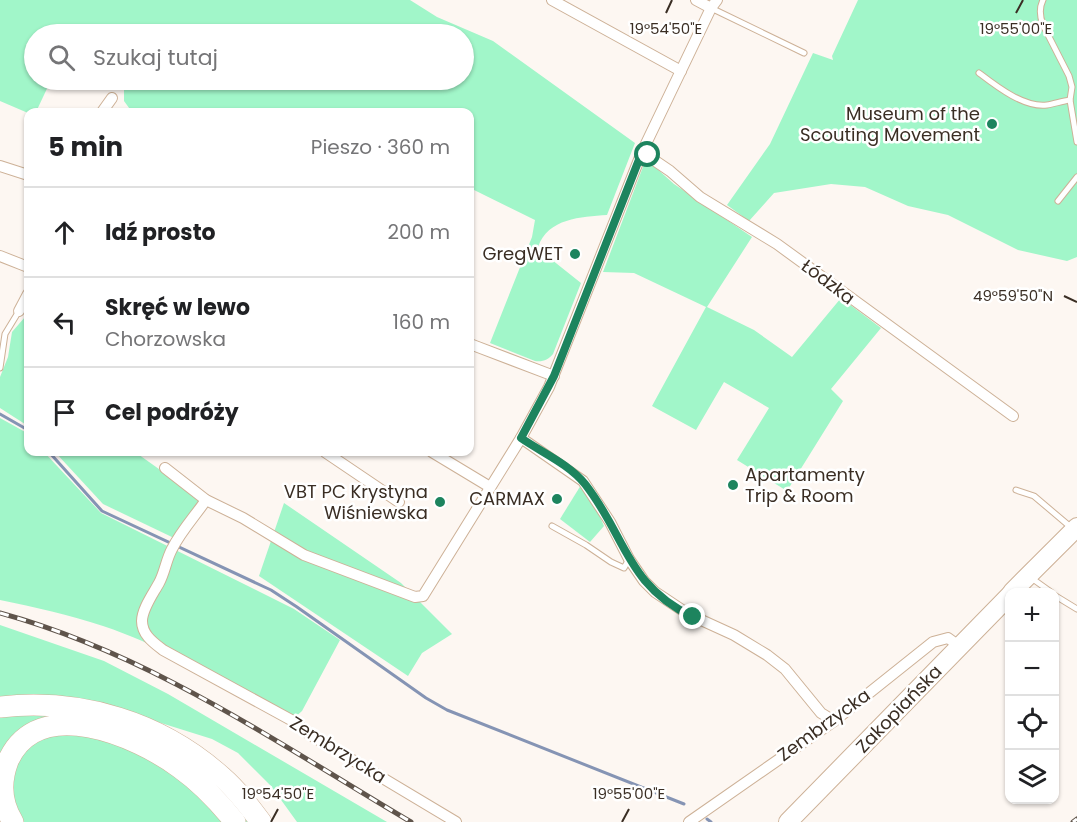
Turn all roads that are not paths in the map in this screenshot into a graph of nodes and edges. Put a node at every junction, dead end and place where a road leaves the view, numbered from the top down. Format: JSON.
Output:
{"nodes":[{"id":1,"x":552,"y":0,"type":"edge"},
{"id":2,"x":696,"y":0,"type":"edge"},
{"id":3,"x":1043,"y":0,"type":"edge"},
{"id":4,"x":714,"y":4,"type":"edge"},
{"id":5,"x":804,"y":52,"type":"dead end"},
{"id":6,"x":681,"y":71,"type":"junction"},
{"id":7,"x":980,"y":73,"type":"dead end"},
{"id":8,"x":112,"y":98,"type":"dead end"},
{"id":9,"x":1070,"y":100,"type":"junction"},
{"id":10,"x":105,"y":108,"type":"edge"},
{"id":11,"x":1077,"y":142,"type":"edge"},
{"id":12,"x":642,"y":152,"type":"junction"},
{"id":13,"x":0,"y":166,"type":"edge"},
{"id":14,"x":24,"y":174,"type":"edge"},
{"id":15,"x":1077,"y":177,"type":"edge"},
{"id":16,"x":1058,"y":201,"type":"dead end"},
{"id":17,"x":0,"y":256,"type":"edge"},
{"id":18,"x":24,"y":265,"type":"edge"},
{"id":19,"x":24,"y":302,"type":"edge"},
{"id":20,"x":19,"y":311,"type":"joint"},
{"id":21,"x":474,"y":346,"type":"edge"},
{"id":22,"x":0,"y":368,"type":"edge"},
{"id":23,"x":554,"y":376,"type":"junction"},
{"id":24,"x":1013,"y":416,"type":"dead end"},
{"id":25,"x":521,"y":438,"type":"junction"},
{"id":26,"x":332,"y":456,"type":"edge"},
{"id":27,"x":439,"y":456,"type":"edge"},
{"id":28,"x":165,"y":468,"type":"dead end"},
{"id":29,"x":490,"y":487,"type":"junction"},
{"id":30,"x":1016,"y":490,"type":"dead end"},
{"id":31,"x":206,"y":500,"type":"junction"},
{"id":32,"x":399,"y":502,"type":"dead end"},
{"id":33,"x":552,"y":526,"type":"dead end"},
{"id":34,"x":1076,"y":528,"type":"edge"},
{"id":35,"x":629,"y":560,"type":"junction"},
{"id":36,"x":1029,"y":576,"type":"junction"},
{"id":37,"x":1017,"y":588,"type":"edge"},
{"id":38,"x":1045,"y":588,"type":"edge"},
{"id":39,"x":1059,"y":598,"type":"edge"},
{"id":40,"x":1005,"y":600,"type":"edge"},
{"id":41,"x":1077,"y":609,"type":"edge"},
{"id":42,"x":959,"y":646,"type":"junction"},
{"id":43,"x":0,"y":707,"type":"edge"},
{"id":44,"x":834,"y":721,"type":"junction"},
{"id":45,"x":692,"y":821,"type":"edge"},
{"id":46,"x":13,"y":822,"type":"edge"},
{"id":47,"x":236,"y":822,"type":"edge"},
{"id":48,"x":261,"y":822,"type":"edge"},
{"id":49,"x":456,"y":822,"type":"edge"},
{"id":50,"x":788,"y":822,"type":"edge"}],
"edges":[{"from":1,"to":6,"type":"street"},
{"from":2,"to":4,"type":"street"},
{"from":3,"to":9,"type":"lane"},
{"from":4,"to":5,"type":"lane"},
{"from":4,"to":6,"type":"street"},
{"from":6,"to":12,"type":"street"},
{"from":7,"to":9,"type":"lane"},
{"from":8,"to":10,"type":"street"},
{"from":9,"to":11,"type":"lane"},
{"from":12,"to":23,"type":"street"},
{"from":12,"to":24,"type":"street","name":"Łódzka"},
{"from":13,"to":14,"type":"street"},
{"from":15,"to":16,"type":"lane"},
{"from":17,"to":18,"type":"street"},
{"from":19,"to":20,"type":"street"},
{"from":20,"to":22,"type":"lane"},
{"from":21,"to":23,"type":"street"},
{"from":23,"to":25,"type":"street"},
{"from":25,"to":29,"type":"street"},
{"from":25,"to":35,"type":"street"},
{"from":26,"to":32,"type":"street"},
{"from":27,"to":29,"type":"street"},
{"from":28,"to":31,"type":"street"},
{"from":29,"to":31,"type":"street"},
{"from":30,"to":34,"type":"lane"},
{"from":31,"to":49,"type":"street","name":"Zembrzycka"},
{"from":33,"to":35,"type":"lane"},
{"from":34,"to":36,"type":"main road","name":"Zakopiańska"},
{"from":35,"to":44,"type":"street"},
{"from":36,"to":37,"type":"main road","name":"Zakopiańska"},
{"from":36,"to":38,"type":"lane"},
{"from":39,"to":41,"type":"lane"},
{"from":40,"to":42,"type":"main road","name":"Zakopiańska"},
{"from":42,"to":44,"type":"street","name":"Zembrzycka"},
{"from":42,"to":50,"type":"main road","name":"Zakopiańska"},
{"from":43,"to":48,"type":"highway"},
{"from":44,"to":45,"type":"street","name":"Zembrzycka"},
{"from":46,"to":47,"type":"highway"}]}
